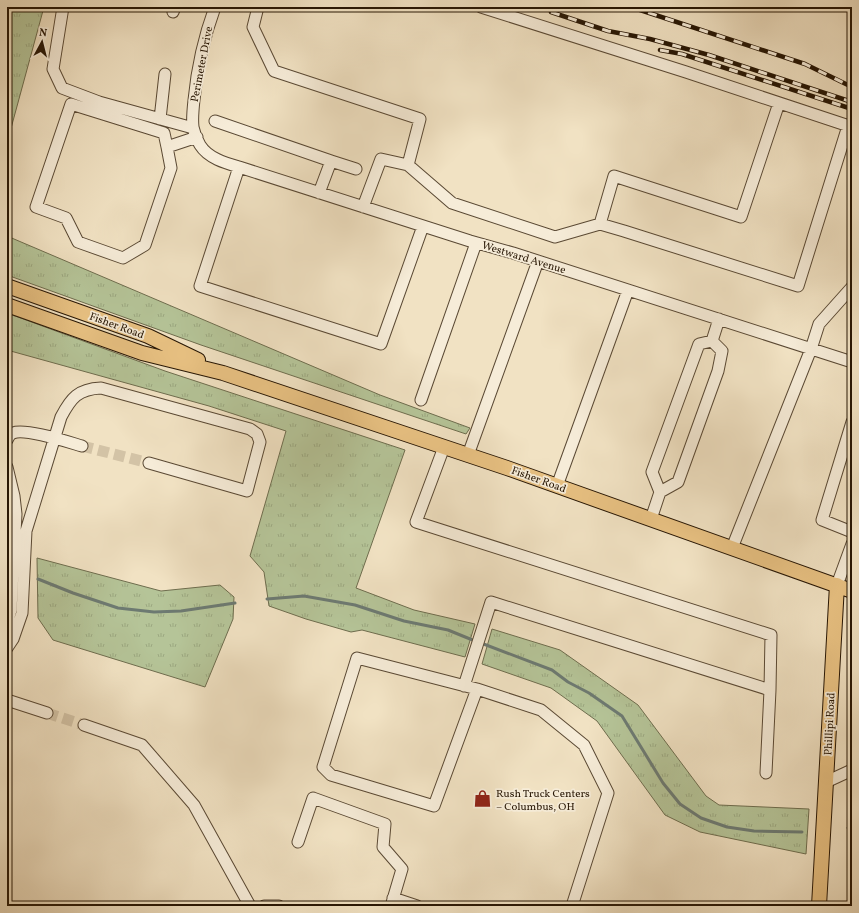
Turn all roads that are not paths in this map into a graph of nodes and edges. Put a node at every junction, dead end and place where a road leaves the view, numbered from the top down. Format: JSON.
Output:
{"nodes":[{"id":1,"x":63,"y":7,"type":"edge"},
{"id":2,"x":215,"y":7,"type":"edge"},
{"id":3,"x":258,"y":7,"type":"edge"},
{"id":4,"x":481,"y":7,"type":"edge"},
{"id":5,"x":166,"y":74,"type":"dead end"},
{"id":6,"x":778,"y":103,"type":"junction"},
{"id":7,"x":160,"y":119,"type":"junction"},
{"id":8,"x":215,"y":121,"type":"dead end"},
{"id":9,"x":850,"y":127,"type":"edge"},
{"id":10,"x":197,"y":137,"type":"junction"},
{"id":11,"x":167,"y":147,"type":"junction"},
{"id":12,"x":331,"y":161,"type":"junction"},
{"id":13,"x":408,"y":165,"type":"junction"},
{"id":14,"x":239,"y":167,"type":"junction"},
{"id":15,"x":356,"y":169,"type":"dead end"},
{"id":16,"x":319,"y":193,"type":"junction"},
{"id":17,"x":363,"y":207,"type":"junction"},
{"id":18,"x":600,"y":224,"type":"junction"},
{"id":19,"x":424,"y":226,"type":"junction"},
{"id":20,"x":476,"y":242,"type":"junction"},
{"id":21,"x":538,"y":261,"type":"junction"},
{"id":22,"x":7,"y":286,"type":"edge"},
{"id":23,"x":852,"y":286,"type":"edge"},
{"id":24,"x":628,"y":290,"type":"junction"},
{"id":25,"x":7,"y":305,"type":"edge"},
{"id":26,"x":719,"y":319,"type":"junction"},
{"id":27,"x":712,"y":341,"type":"junction"},
{"id":28,"x":811,"y":349,"type":"junction"},
{"id":29,"x":852,"y":362,"type":"edge"},
{"id":30,"x":223,"y":373,"type":"junction"},
{"id":31,"x":421,"y":400,"type":"dead end"},
{"id":32,"x":852,"y":422,"type":"edge"},
{"id":33,"x":54,"y":438,"type":"junction"},
{"id":34,"x":7,"y":440,"type":"edge"},
{"id":35,"x":82,"y":446,"type":"tunnel mouth"},
{"id":36,"x":444,"y":447,"type":"junction"},
{"id":37,"x":468,"y":455,"type":"junction"},
{"id":38,"x":149,"y":463,"type":"tunnel mouth"},
{"id":39,"x":7,"y":467,"type":"edge"},
{"id":40,"x":557,"y":486,"type":"junction"},
{"id":41,"x":660,"y":492,"type":"junction"},
{"id":42,"x":651,"y":519,"type":"junction"},
{"id":43,"x":852,"y":532,"type":"edge"},
{"id":44,"x":852,"y":544,"type":"edge"},
{"id":45,"x":732,"y":548,"type":"junction"},
{"id":46,"x":837,"y":585,"type":"junction"},
{"id":47,"x":852,"y":591,"type":"edge"},
{"id":48,"x":7,"y":624,"type":"edge"},
{"id":49,"x":7,"y":648,"type":"edge"},
{"id":50,"x":464,"y":686,"type":"junction"},
{"id":51,"x":477,"y":689,"type":"junction"},
{"id":52,"x":770,"y":690,"type":"junction"},
{"id":53,"x":7,"y":700,"type":"edge"},
{"id":54,"x":46,"y":713,"type":"tunnel mouth"},
{"id":55,"x":84,"y":725,"type":"tunnel mouth"},
{"id":56,"x":852,"y":770,"type":"edge"},
{"id":57,"x":766,"y":773,"type":"dead end"},
{"id":58,"x":826,"y":782,"type":"junction"},
{"id":59,"x":298,"y":842,"type":"dead end"},
{"id":60,"x":392,"y":902,"type":"edge"},
{"id":61,"x":250,"y":906,"type":"edge"},
{"id":62,"x":264,"y":906,"type":"edge"},
{"id":63,"x":279,"y":906,"type":"edge"},
{"id":64,"x":417,"y":906,"type":"edge"},
{"id":65,"x":572,"y":906,"type":"edge"},
{"id":66,"x":819,"y":906,"type":"edge"}],
"edges":[{"from":1,"to":7,"type":"street"},
{"from":2,"to":10,"type":"street","name":"Perimeter Drive"},
{"from":3,"to":13,"type":"street"},
{"from":4,"to":6,"type":"street"},
{"from":5,"to":7,"type":"street"},
{"from":6,"to":9,"type":"street"},
{"from":6,"to":18,"type":"street"},
{"from":7,"to":10,"type":"street"},
{"from":8,"to":12,"type":"street"},
{"from":9,"to":18,"type":"street"},
{"from":10,"to":11,"type":"street"},
{"from":10,"to":14,"type":"street","name":"Westward Avenue"},
{"from":11,"to":11,"type":"street"},
{"from":12,"to":15,"type":"street"},
{"from":12,"to":16,"type":"street"},
{"from":13,"to":17,"type":"street"},
{"from":13,"to":18,"type":"street"},
{"from":14,"to":16,"type":"street","name":"Westward Avenue"},
{"from":14,"to":19,"type":"street"},
{"from":16,"to":17,"type":"street","name":"Westward Avenue"},
{"from":17,"to":19,"type":"street","name":"Westward Avenue"},
{"from":19,"to":20,"type":"street","name":"Westward Avenue"},
{"from":20,"to":21,"type":"street","name":"Westward Avenue"},
{"from":20,"to":31,"type":"street"},
{"from":21,"to":24,"type":"street","name":"Westward Avenue"},
{"from":21,"to":37,"type":"street"},
{"from":22,"to":30,"type":"main road","name":"Fisher Road"},
{"from":23,"to":28,"type":"street"},
{"from":24,"to":26,"type":"street","name":"Westward Avenue"},
{"from":24,"to":40,"type":"street"},
{"from":25,"to":30,"type":"main road","name":"Fisher Road"},
{"from":26,"to":27,"type":"street"},
{"from":26,"to":28,"type":"street","name":"Westward Avenue"},
{"from":27,"to":41,"type":"street"},
{"from":27,"to":41,"type":"street"},
{"from":28,"to":29,"type":"street","name":"Westward Avenue"},
{"from":28,"to":45,"type":"street"},
{"from":30,"to":36,"type":"main road","name":"Fisher Road"},
{"from":32,"to":43,"type":"street"},
{"from":33,"to":34,"type":"street"},
{"from":33,"to":35,"type":"street"},
{"from":33,"to":38,"type":"street"},
{"from":33,"to":49,"type":"street"},
{"from":36,"to":37,"type":"main road","name":"Fisher Road"},
{"from":36,"to":52,"type":"street"},
{"from":37,"to":40,"type":"main road","name":"Fisher Road"},
{"from":39,"to":48,"type":"street"},
{"from":40,"to":42,"type":"main road","name":"Fisher Road"},
{"from":41,"to":42,"type":"street"},
{"from":42,"to":45,"type":"main road","name":"Fisher Road"},
{"from":44,"to":46,"type":"street","name":"Phillipi Road"},
{"from":45,"to":46,"type":"main road","name":"Fisher Road"},
{"from":46,"to":47,"type":"main road","name":"Fisher Road"},
{"from":46,"to":58,"type":"main road","name":"Phillipi Road"},
{"from":50,"to":51,"type":"street"},
{"from":50,"to":51,"type":"street"},
{"from":50,"to":52,"type":"street"},
{"from":51,"to":65,"type":"street"},
{"from":52,"to":57,"type":"street"},
{"from":53,"to":54,"type":"street"},
{"from":55,"to":61,"type":"street"},
{"from":56,"to":58,"type":"street"},
{"from":58,"to":66,"type":"main road","name":"Phillipi Road"},
{"from":59,"to":60,"type":"street"},
{"from":60,"to":64,"type":"street"},
{"from":62,"to":63,"type":"street"}]}
